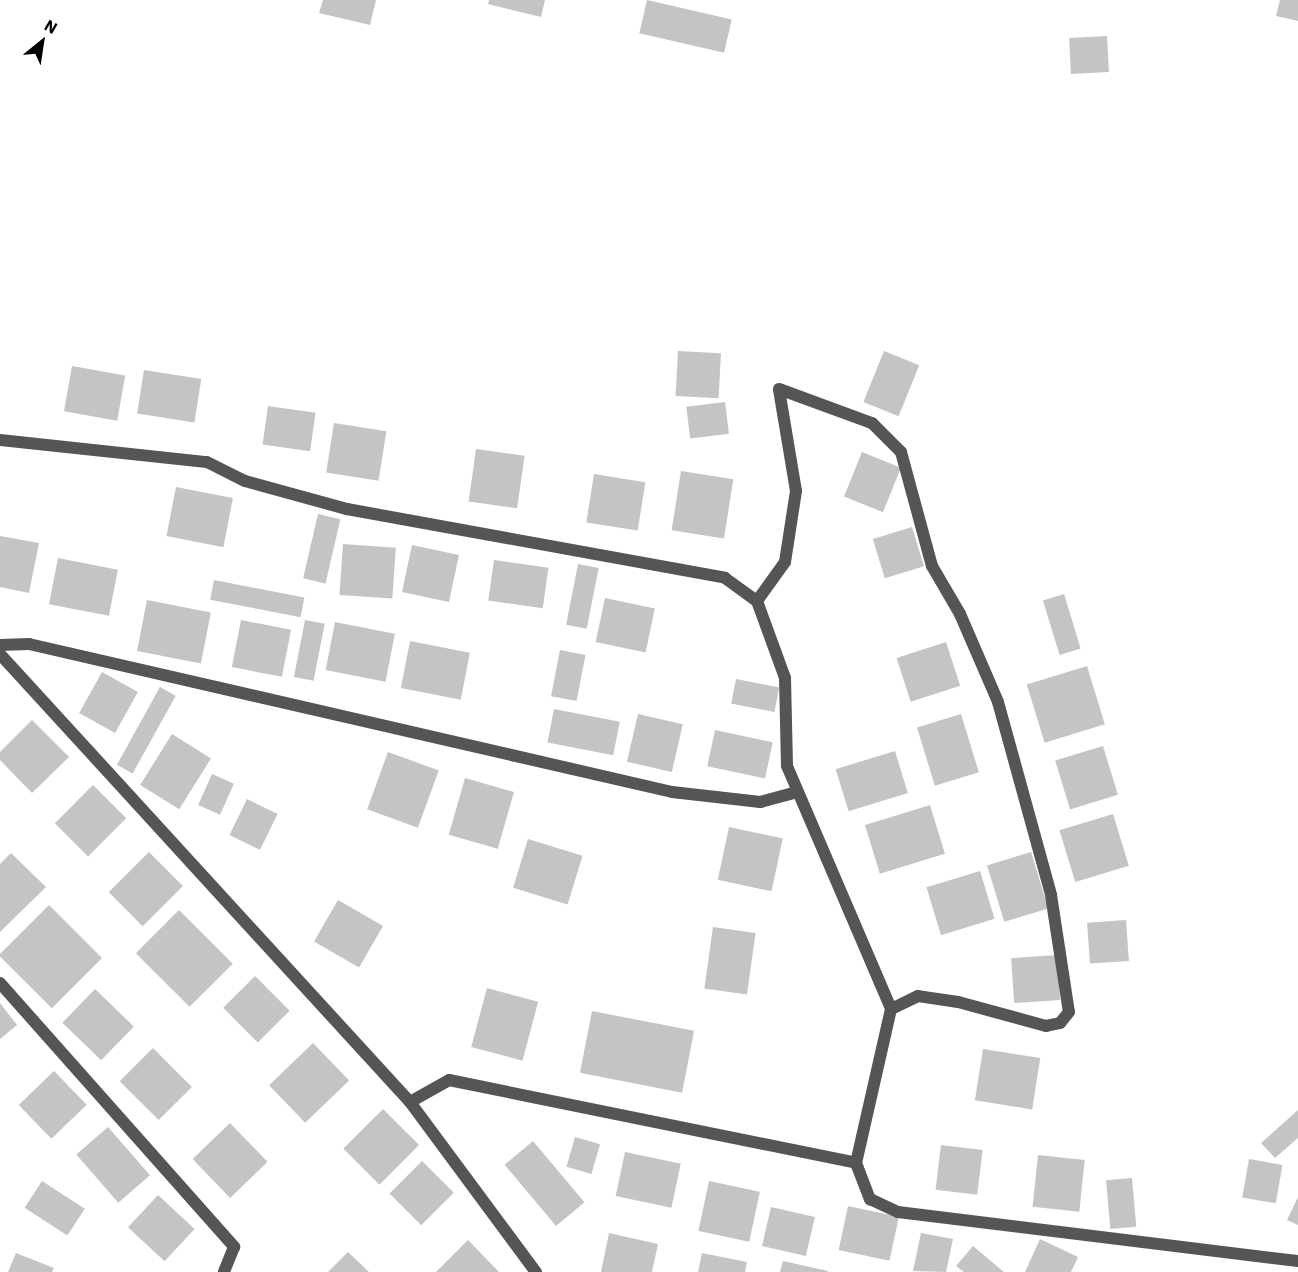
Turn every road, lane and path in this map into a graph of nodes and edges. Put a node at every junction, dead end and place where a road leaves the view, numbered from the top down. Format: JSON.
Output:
{"nodes":[{"id":1,"x":0,"y":440,"type":"edge"},
{"id":2,"x":757,"y":601,"type":"junction"},
{"id":3,"x":0,"y":645,"type":"edge"},
{"id":4,"x":0,"y":654,"type":"edge"},
{"id":5,"x":797,"y":792,"type":"junction"},
{"id":6,"x":0,"y":983,"type":"edge"},
{"id":7,"x":891,"y":1009,"type":"junction"},
{"id":8,"x":410,"y":1102,"type":"junction"},
{"id":9,"x":856,"y":1164,"type":"junction"},
{"id":10,"x":1298,"y":1262,"type":"edge"},
{"id":11,"x":224,"y":1272,"type":"edge"},
{"id":12,"x":536,"y":1272,"type":"edge"}],
"edges":[{"from":1,"to":2,"type":"street"},
{"from":2,"to":5,"type":"street"},
{"from":2,"to":7,"type":"street"},
{"from":3,"to":5,"type":"street"},
{"from":4,"to":8,"type":"street"},
{"from":5,"to":7,"type":"street"},
{"from":6,"to":11,"type":"street"},
{"from":7,"to":9,"type":"street"},
{"from":8,"to":9,"type":"street"},
{"from":8,"to":12,"type":"street"},
{"from":9,"to":10,"type":"street"}]}
